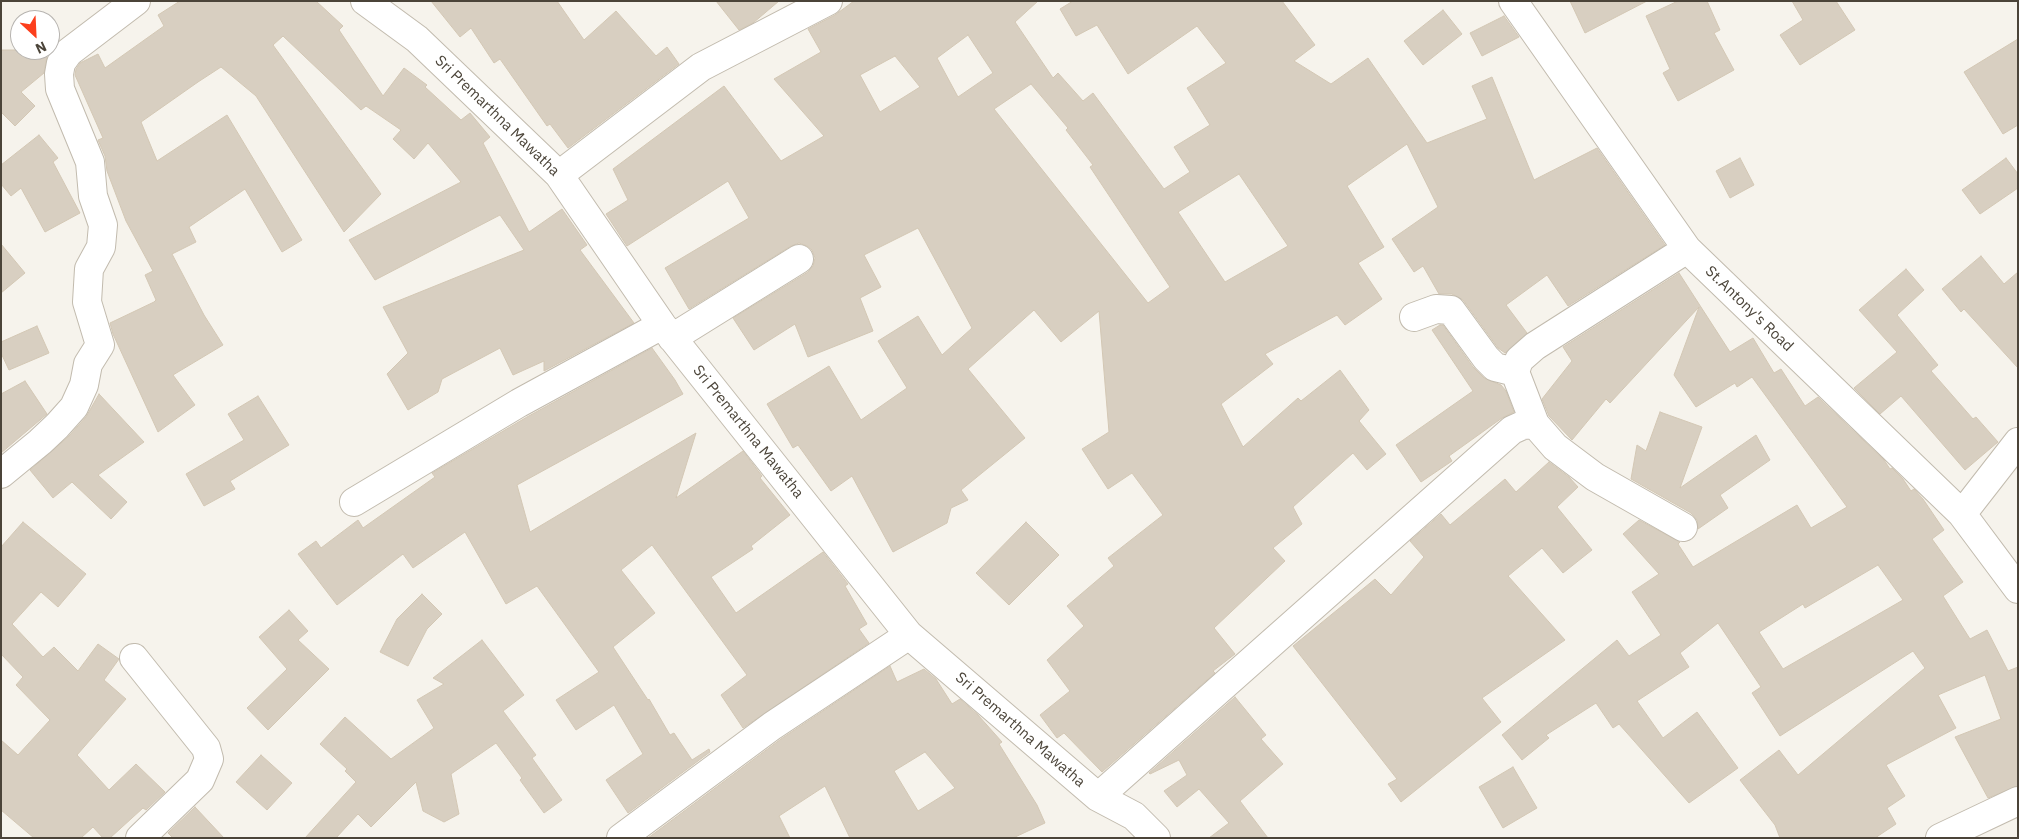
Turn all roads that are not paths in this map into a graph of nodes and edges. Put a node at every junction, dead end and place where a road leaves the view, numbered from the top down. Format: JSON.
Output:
{"nodes":[{"id":1,"x":136,"y":1,"type":"edge"},
{"id":2,"x":365,"y":1,"type":"edge"},
{"id":3,"x":828,"y":1,"type":"edge"},
{"id":4,"x":1513,"y":1,"type":"edge"},
{"id":5,"x":559,"y":175,"type":"junction"},
{"id":6,"x":1687,"y":249,"type":"junction"},
{"id":7,"x":799,"y":259,"type":"dead end"},
{"id":8,"x":1414,"y":317,"type":"dead end"},
{"id":9,"x":667,"y":331,"type":"junction"},
{"id":10,"x":1515,"y":372,"type":"junction"},
{"id":11,"x":1535,"y":424,"type":"junction"},
{"id":12,"x":2018,"y":442,"type":"edge"},
{"id":13,"x":1,"y":474,"type":"edge"},
{"id":14,"x":354,"y":502,"type":"dead end"},
{"id":15,"x":1962,"y":514,"type":"junction"},
{"id":16,"x":1683,"y":527,"type":"dead end"},
{"id":17,"x":2018,"y":589,"type":"edge"},
{"id":18,"x":910,"y":635,"type":"junction"},
{"id":19,"x":134,"y":658,"type":"dead end"},
{"id":20,"x":1098,"y":797,"type":"junction"},
{"id":21,"x":2018,"y":801,"type":"edge"},
{"id":22,"x":140,"y":838,"type":"edge"},
{"id":23,"x":621,"y":838,"type":"edge"},
{"id":24,"x":1156,"y":838,"type":"edge"},
{"id":25,"x":1940,"y":838,"type":"edge"}],
"edges":[{"from":1,"to":13,"type":"street"},
{"from":2,"to":5,"type":"street","name":"Sri Premarthna Mawatha"},
{"from":3,"to":5,"type":"street"},
{"from":4,"to":6,"type":"street","name":"St.Antony's Road"},
{"from":5,"to":9,"type":"street","name":"Sri Premarthna Mawatha"},
{"from":6,"to":10,"type":"street"},
{"from":6,"to":15,"type":"street","name":"St.Antony's Road"},
{"from":7,"to":9,"type":"street"},
{"from":8,"to":10,"type":"street"},
{"from":9,"to":14,"type":"street"},
{"from":9,"to":18,"type":"street","name":"Sri Premarthna Mawatha"},
{"from":10,"to":11,"type":"street"},
{"from":11,"to":16,"type":"street"},
{"from":11,"to":20,"type":"street"},
{"from":12,"to":15,"type":"street"},
{"from":15,"to":17,"type":"street","name":"St.Antony's Road"},
{"from":18,"to":20,"type":"street","name":"Sri Premarthna Mawatha"},
{"from":18,"to":23,"type":"street"},
{"from":19,"to":22,"type":"street"},
{"from":20,"to":24,"type":"street","name":"Sri Premarthna Mawatha"},
{"from":21,"to":25,"type":"street"}]}
